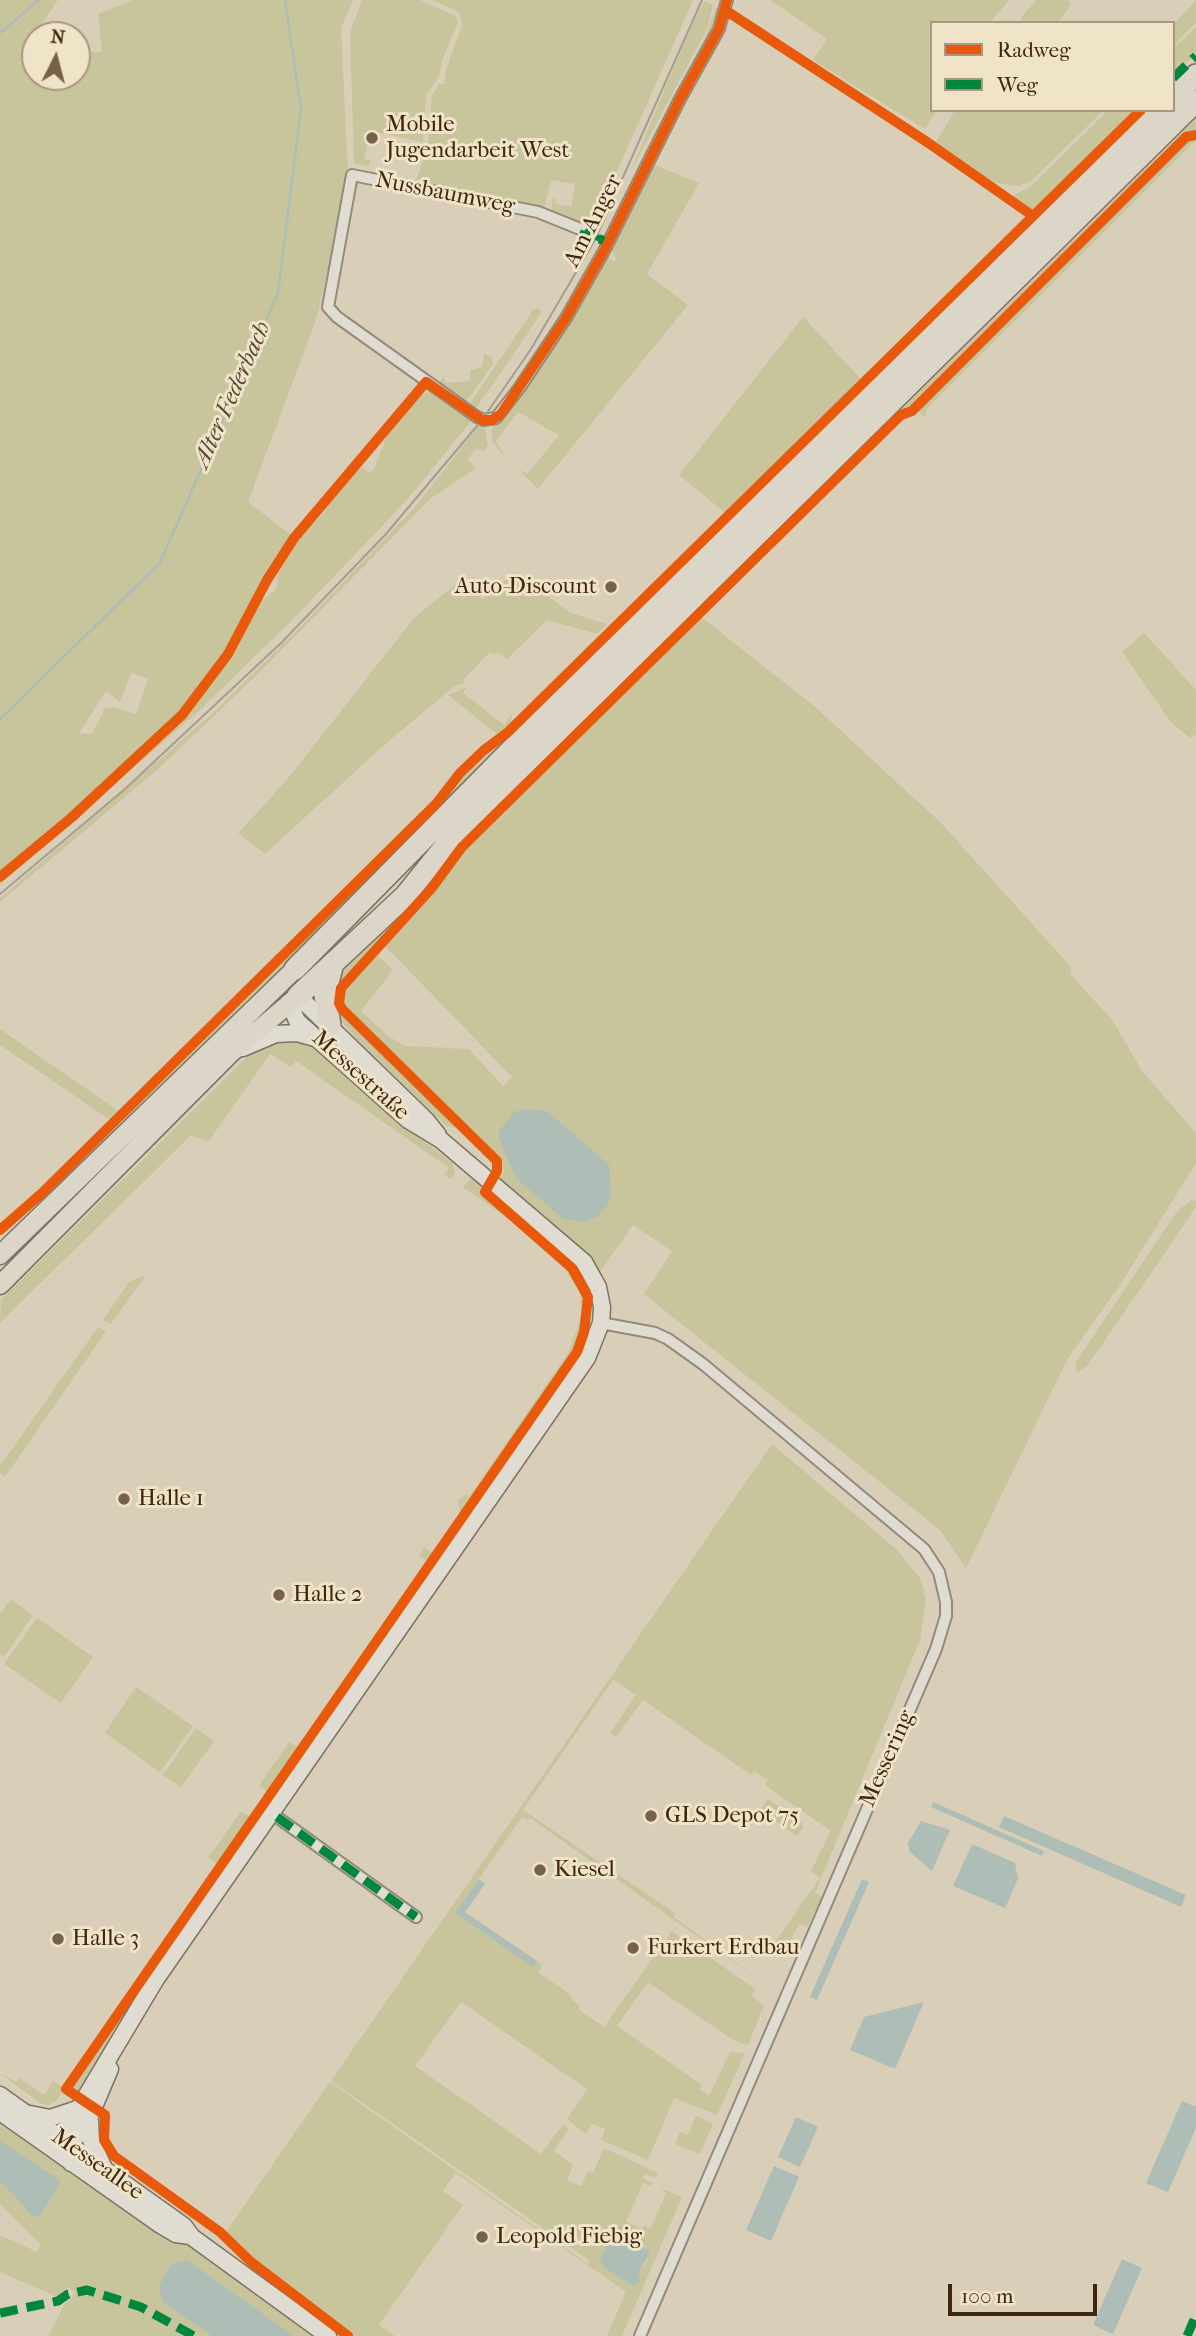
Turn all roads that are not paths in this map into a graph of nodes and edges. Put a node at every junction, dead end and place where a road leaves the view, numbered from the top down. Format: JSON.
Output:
{"nodes":[{"id":1,"x":727,"y":0,"type":"edge"},
{"id":2,"x":1196,"y":75,"type":"edge"},
{"id":3,"x":1175,"y":95,"type":"edge"},
{"id":4,"x":1196,"y":101,"type":"edge"},
{"id":5,"x":1158,"y":112,"type":"edge"},
{"id":6,"x":585,"y":231,"type":"dead end"},
{"id":7,"x":464,"y":408,"type":"joint"},
{"id":8,"x":332,"y":967,"type":"junction"},
{"id":9,"x":295,"y":969,"type":"junction"},
{"id":10,"x":292,"y":997,"type":"junction"},
{"id":11,"x":263,"y":999,"type":"junction"},
{"id":12,"x":323,"y":1031,"type":"junction"},
{"id":13,"x":231,"y":1053,"type":"junction"},
{"id":14,"x":0,"y":1255,"type":"edge"},
{"id":15,"x":0,"y":1285,"type":"edge"},
{"id":16,"x":601,"y":1323,"type":"junction"},
{"id":17,"x":277,"y":1817,"type":"dead end"},
{"id":18,"x":416,"y":1917,"type":"dead end"},
{"id":19,"x":123,"y":2034,"type":"junction"},
{"id":20,"x":0,"y":2095,"type":"edge"},
{"id":21,"x":77,"y":2109,"type":"junction"},
{"id":22,"x":0,"y":2112,"type":"edge"},
{"id":23,"x":22,"y":2112,"type":"junction"},
{"id":24,"x":90,"y":2121,"type":"junction"},
{"id":25,"x":41,"y":2141,"type":"junction"},
{"id":26,"x":65,"y":2142,"type":"junction"},
{"id":27,"x":71,"y":2163,"type":"junction"},
{"id":28,"x":105,"y":2170,"type":"junction"},
{"id":29,"x":192,"y":2237,"type":"junction"},
{"id":30,"x":328,"y":2336,"type":"edge"},
{"id":31,"x":640,"y":2336,"type":"edge"}],
"edges":[{"from":1,"to":7,"type":"street","name":"Am Anger"},
{"from":2,"to":3,"type":"highway"},
{"from":4,"to":8,"type":"highway"},
{"from":5,"to":9,"type":"highway"},
{"from":6,"to":7,"type":"street","name":"Nussbaumweg"},
{"from":8,"to":10,"type":"highway"},
{"from":8,"to":12,"type":"highway"},
{"from":9,"to":10,"type":"main road"},
{"from":9,"to":11,"type":"main road"},
{"from":10,"to":11,"type":"main road"},
{"from":10,"to":12,"type":"street","name":"Messestraße"},
{"from":10,"to":13,"type":"main road"},
{"from":11,"to":14,"type":"main road"},
{"from":12,"to":13,"type":"street"},
{"from":12,"to":16,"type":"street","name":"Messestraße"},
{"from":13,"to":15,"type":"main road"},
{"from":16,"to":19,"type":"street","name":"Messestraße"},
{"from":16,"to":31,"type":"street","name":"Messering"},
{"from":17,"to":18,"type":"street"},
{"from":19,"to":21,"type":"street","name":"Messestraße"},
{"from":19,"to":24,"type":"street","name":"Messestraße"},
{"from":20,"to":23,"type":"street","name":"Messeallee"},
{"from":21,"to":23,"type":"street"},
{"from":21,"to":26,"type":"street","name":"Messestraße"},
{"from":22,"to":25,"type":"street","name":"Messeallee"},
{"from":23,"to":26,"type":"street","name":"Messeallee"},
{"from":24,"to":26,"type":"street","name":"Messestraße"},
{"from":24,"to":28,"type":"street"},
{"from":25,"to":26,"type":"street"},
{"from":25,"to":27,"type":"street","name":"Messeallee"},
{"from":26,"to":27,"type":"street"},
{"from":26,"to":28,"type":"street","name":"Messeallee"},
{"from":27,"to":29,"type":"street","name":"Messeallee"},
{"from":28,"to":29,"type":"street","name":"Messeallee"},
{"from":29,"to":30,"type":"street","name":"Messeallee"}]}
